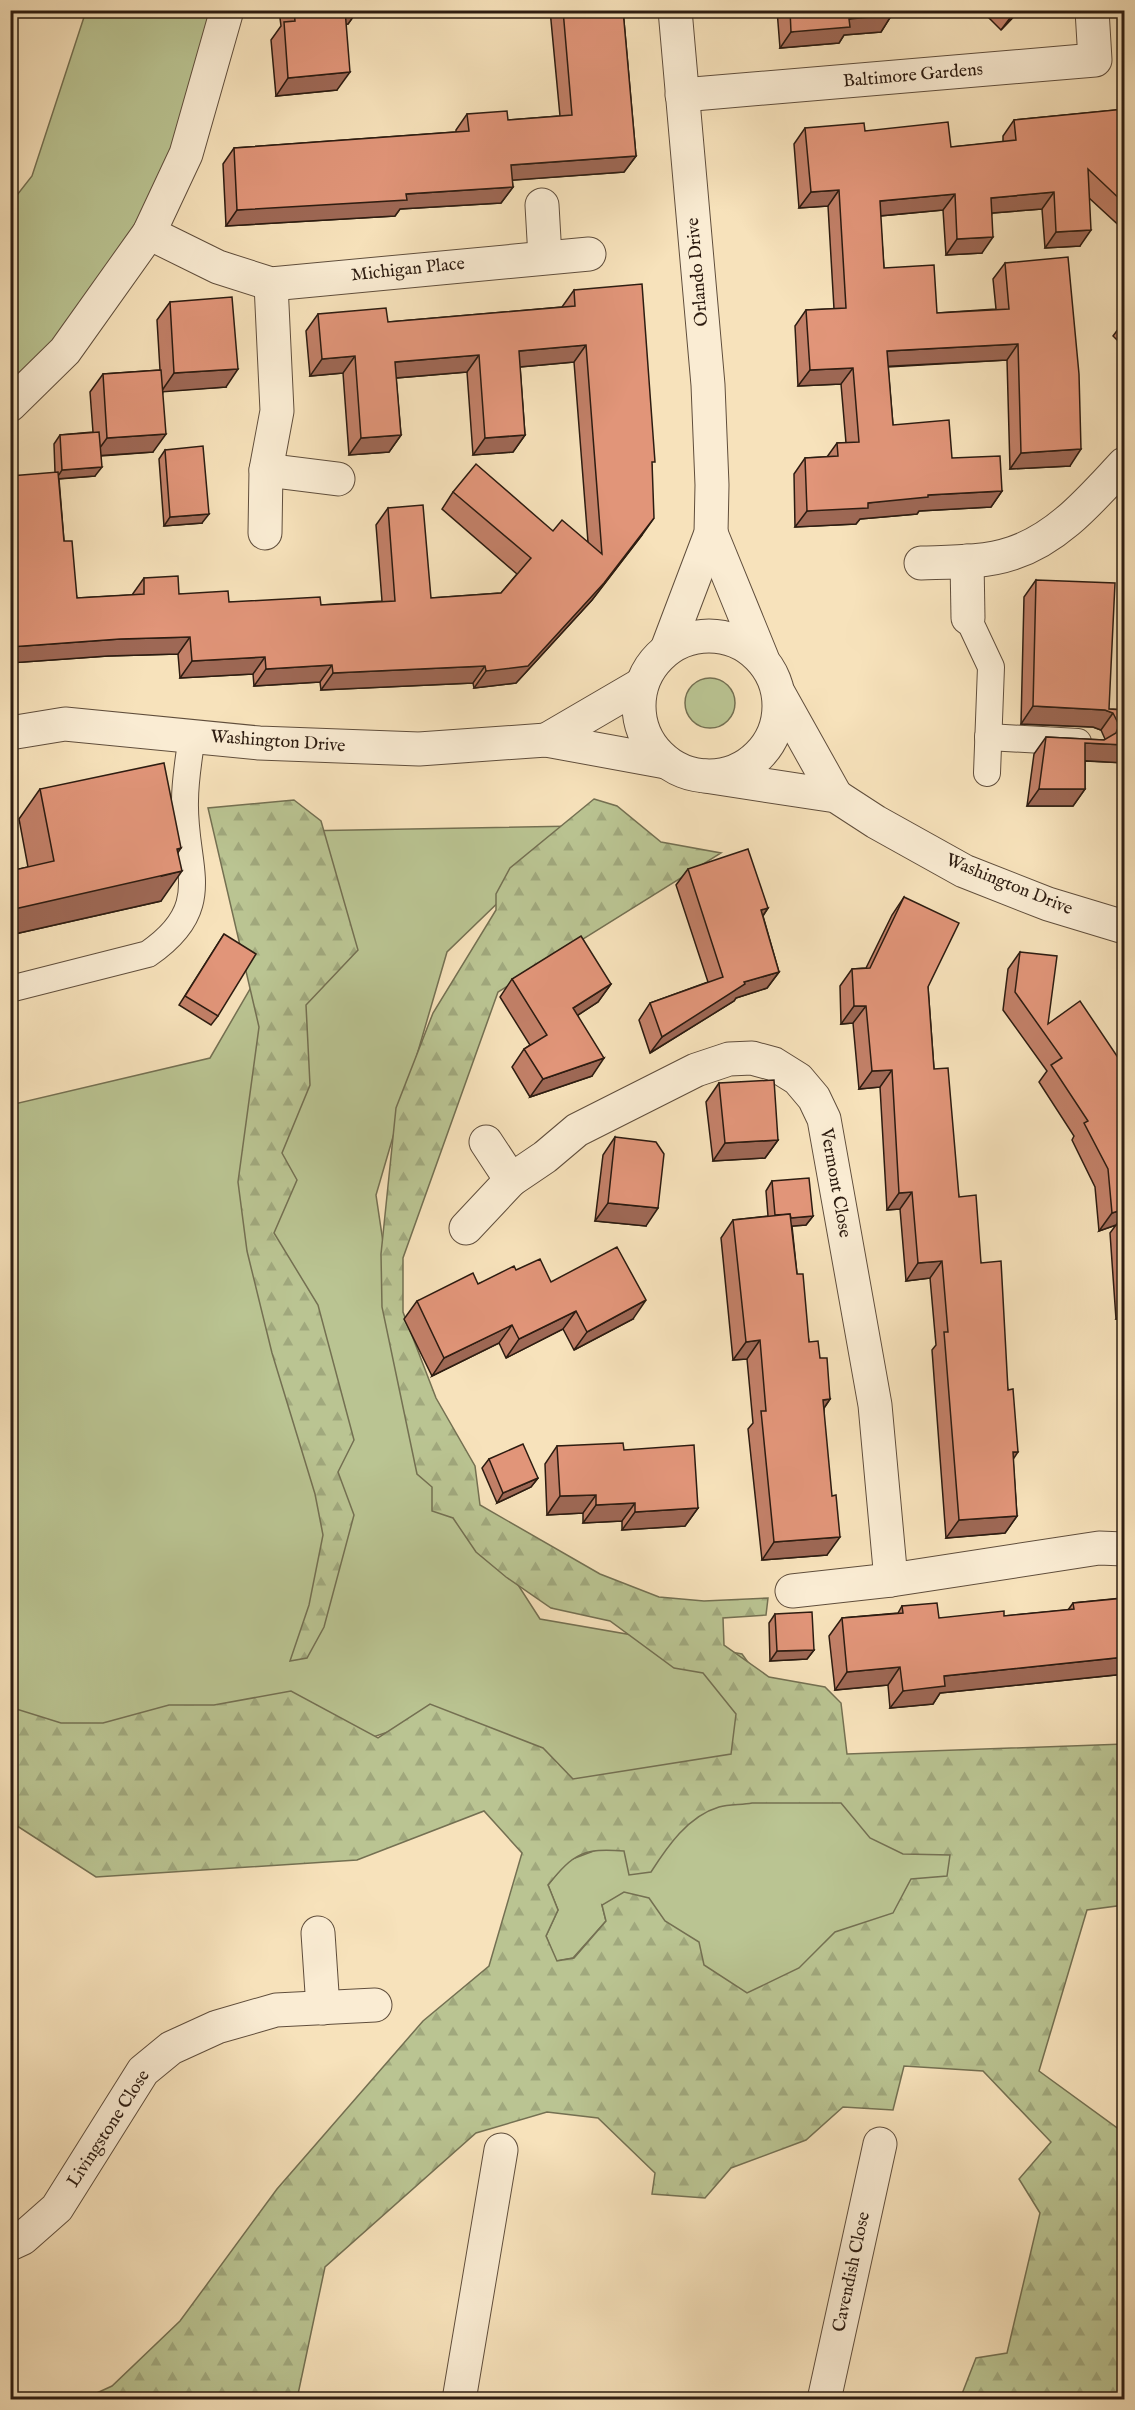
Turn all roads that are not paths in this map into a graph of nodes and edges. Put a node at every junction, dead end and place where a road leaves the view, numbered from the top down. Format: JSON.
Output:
{"nodes":[{"id":1,"x":227,"y":10,"type":"edge"},
{"id":2,"x":675,"y":10,"type":"edge"},
{"id":3,"x":1092,"y":10,"type":"edge"},
{"id":4,"x":682,"y":95,"type":"junction"},
{"id":5,"x":542,"y":205,"type":"dead end"},
{"id":6,"x":149,"y":233,"type":"junction"},
{"id":7,"x":589,"y":254,"type":"dead end"},
{"id":8,"x":545,"y":257,"type":"junction"},
{"id":9,"x":271,"y":284,"type":"junction"},
{"id":10,"x":10,"y":405,"type":"edge"},
{"id":11,"x":1125,"y":464,"type":"edge"},
{"id":12,"x":266,"y":470,"type":"junction"},
{"id":13,"x":338,"y":479,"type":"dead end"},
{"id":14,"x":265,"y":533,"type":"dead end"},
{"id":15,"x":711,"y":533,"type":"junction"},
{"id":16,"x":966,"y":561,"type":"junction"},
{"id":17,"x":921,"y":563,"type":"dead end"},
{"id":18,"x":968,"y":618,"type":"joint"},
{"id":19,"x":667,"y":649,"type":"junction"},
{"id":20,"x":762,"y":658,"type":"junction"},
{"id":21,"x":642,"y":684,"type":"junction"},
{"id":22,"x":779,"y":694,"type":"junction"},
{"id":23,"x":10,"y":733,"type":"edge"},
{"id":24,"x":192,"y":736,"type":"junction"},
{"id":25,"x":988,"y":737,"type":"junction"},
{"id":26,"x":546,"y":740,"type":"junction"},
{"id":27,"x":1092,"y":742,"type":"edge"},
{"id":28,"x":666,"y":762,"type":"junction"},
{"id":29,"x":987,"y":773,"type":"dead end"},
{"id":30,"x":705,"y":776,"type":"junction"},
{"id":31,"x":836,"y":796,"type":"junction"},
{"id":32,"x":1125,"y":927,"type":"edge"},
{"id":33,"x":10,"y":988,"type":"edge"},
{"id":34,"x":486,"y":1142,"type":"dead end"},
{"id":35,"x":511,"y":1180,"type":"junction"},
{"id":36,"x":466,"y":1228,"type":"dead end"},
{"id":37,"x":1125,"y":1549,"type":"edge"},
{"id":38,"x":891,"y":1580,"type":"junction"},
{"id":39,"x":792,"y":1591,"type":"dead end"},
{"id":40,"x":318,"y":1933,"type":"dead end"},
{"id":41,"x":375,"y":2005,"type":"dead end"},
{"id":42,"x":323,"y":2008,"type":"junction"},
{"id":43,"x":880,"y":2144,"type":"dead end"},
{"id":44,"x":501,"y":2150,"type":"dead end"},
{"id":45,"x":10,"y":2244,"type":"edge"},
{"id":46,"x":459,"y":2400,"type":"edge"},
{"id":47,"x":824,"y":2400,"type":"edge"}],
"edges":[{"from":1,"to":6,"type":"street"},
{"from":2,"to":4,"type":"street","name":"Orlando Drive"},
{"from":3,"to":4,"type":"street","name":"Baltimore Gardens"},
{"from":4,"to":15,"type":"street","name":"Orlando Drive"},
{"from":5,"to":8,"type":"street"},
{"from":6,"to":9,"type":"street","name":"Michigan Place"},
{"from":6,"to":10,"type":"street"},
{"from":7,"to":8,"type":"street","name":"Michigan Place"},
{"from":8,"to":9,"type":"street","name":"Michigan Place"},
{"from":9,"to":12,"type":"street"},
{"from":11,"to":16,"type":"street"},
{"from":12,"to":13,"type":"street"},
{"from":12,"to":14,"type":"street"},
{"from":15,"to":19,"type":"street","name":"Orlando Drive"},
{"from":15,"to":20,"type":"street","name":"Orlando Drive"},
{"from":16,"to":17,"type":"street"},
{"from":16,"to":18,"type":"street"},
{"from":18,"to":25,"type":"lane"},
{"from":19,"to":20,"type":"street"},
{"from":19,"to":21,"type":"street"},
{"from":20,"to":22,"type":"street"},
{"from":21,"to":26,"type":"street","name":"Washington Drive"},
{"from":21,"to":28,"type":"street"},
{"from":22,"to":30,"type":"street"},
{"from":22,"to":31,"type":"street","name":"Washington Drive"},
{"from":23,"to":24,"type":"street","name":"Washington Drive"},
{"from":24,"to":26,"type":"street","name":"Washington Drive"},
{"from":24,"to":33,"type":"lane"},
{"from":25,"to":27,"type":"lane"},
{"from":25,"to":29,"type":"lane"},
{"from":26,"to":28,"type":"street","name":"Washington Drive"},
{"from":28,"to":30,"type":"street"},
{"from":30,"to":31,"type":"street","name":"Washington Drive"},
{"from":31,"to":32,"type":"street","name":"Washington Drive"},
{"from":34,"to":35,"type":"street"},
{"from":35,"to":36,"type":"street","name":"Vermont Close"},
{"from":35,"to":38,"type":"street","name":"Vermont Close"},
{"from":37,"to":38,"type":"street"},
{"from":38,"to":39,"type":"street"},
{"from":40,"to":42,"type":"street"},
{"from":41,"to":42,"type":"street","name":"Livingstone Close"},
{"from":42,"to":45,"type":"street","name":"Livingstone Close"},
{"from":43,"to":47,"type":"street","name":"Cavendish Close"},
{"from":44,"to":46,"type":"street"}]}
